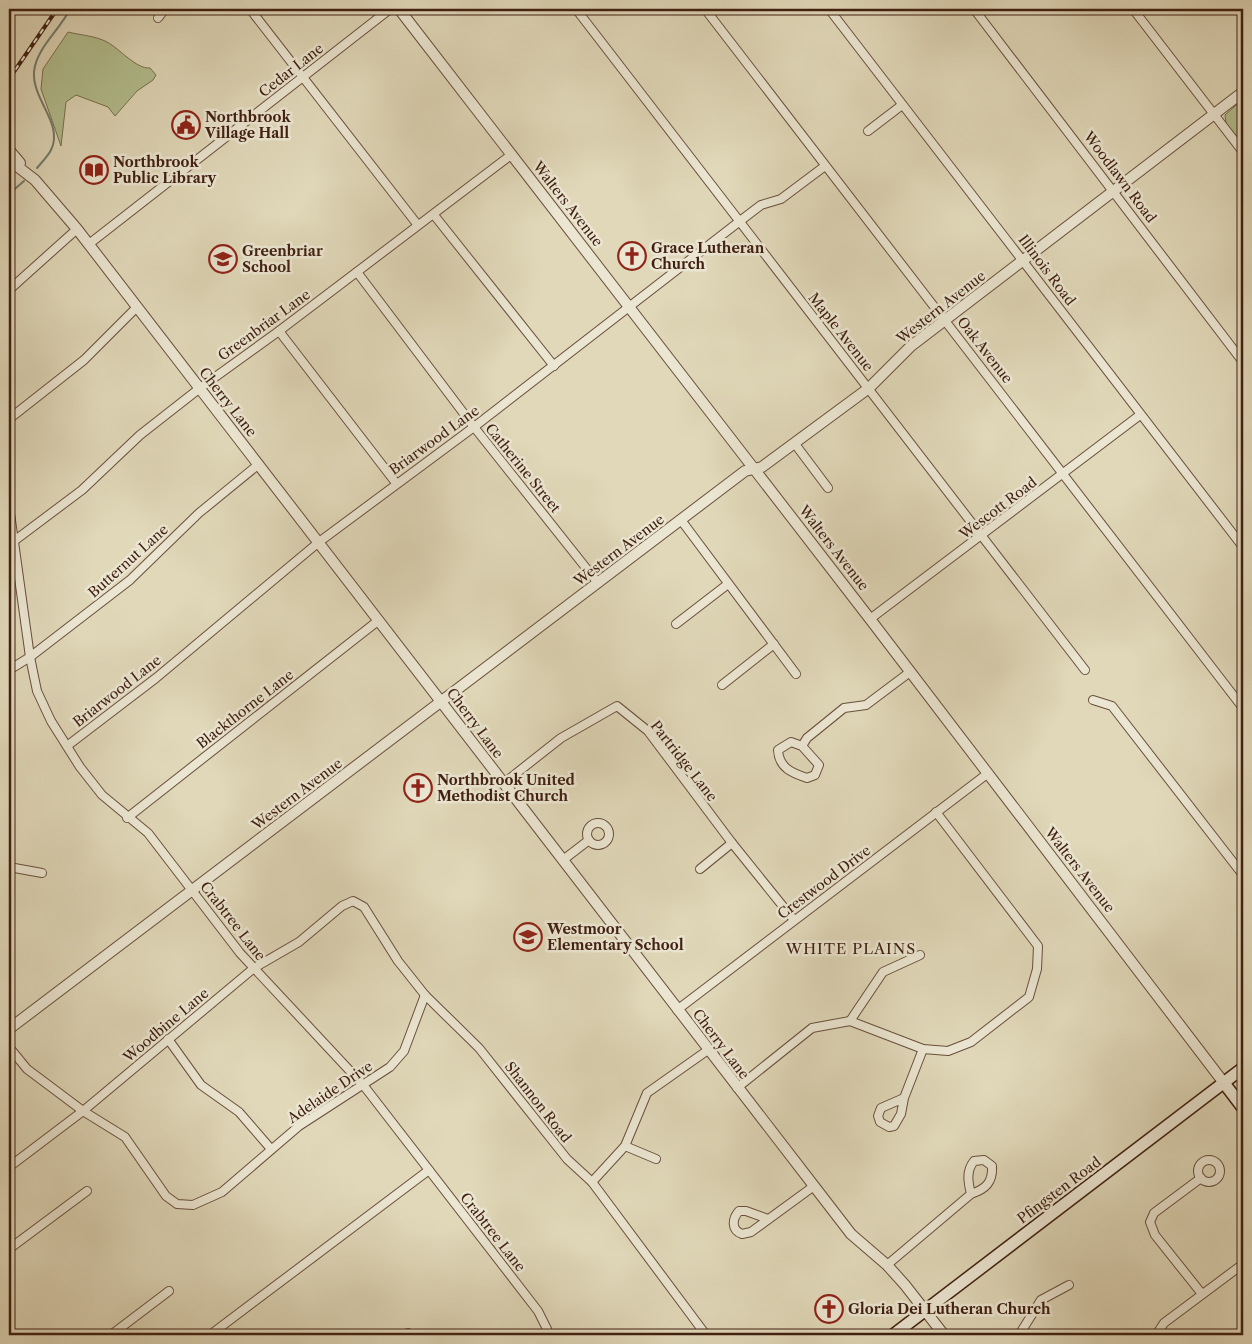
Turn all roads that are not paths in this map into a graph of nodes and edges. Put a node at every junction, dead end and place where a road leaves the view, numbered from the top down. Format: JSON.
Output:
{"nodes":[{"id":1,"x":166,"y":9,"type":"edge"},
{"id":2,"x":250,"y":9,"type":"edge"},
{"id":3,"x":390,"y":9,"type":"edge"},
{"id":4,"x":399,"y":9,"type":"edge"},
{"id":5,"x":576,"y":9,"type":"edge"},
{"id":6,"x":829,"y":9,"type":"edge"},
{"id":7,"x":974,"y":9,"type":"edge"},
{"id":8,"x":1133,"y":9,"type":"edge"},
{"id":9,"x":708,"y":10,"type":"edge"},
{"id":10,"x":158,"y":18,"type":"dead end"},
{"id":11,"x":302,"y":77,"type":"junction"},
{"id":12,"x":1243,"y":92,"type":"edge"},
{"id":13,"x":902,"y":105,"type":"junction"},
{"id":14,"x":1215,"y":115,"type":"junction"},
{"id":15,"x":868,"y":131,"type":"dead end"},
{"id":16,"x":9,"y":150,"type":"edge"},
{"id":17,"x":1243,"y":152,"type":"edge"},
{"id":18,"x":511,"y":155,"type":"junction"},
{"id":19,"x":9,"y":160,"type":"edge"},
{"id":20,"x":825,"y":166,"type":"junction"},
{"id":21,"x":25,"y":170,"type":"junction"},
{"id":22,"x":1115,"y":191,"type":"junction"},
{"id":23,"x":434,"y":215,"type":"junction"},
{"id":24,"x":740,"y":221,"type":"junction"},
{"id":25,"x":417,"y":224,"type":"junction"},
{"id":26,"x":78,"y":230,"type":"junction"},
{"id":27,"x":89,"y":244,"type":"junction"},
{"id":28,"x":1024,"y":260,"type":"junction"},
{"id":29,"x":357,"y":272,"type":"junction"},
{"id":30,"x":9,"y":290,"type":"edge"},
{"id":31,"x":628,"y":306,"type":"junction"},
{"id":32,"x":137,"y":307,"type":"junction"},
{"id":33,"x":945,"y":319,"type":"junction"},
{"id":34,"x":279,"y":330,"type":"junction"},
{"id":35,"x":1243,"y":362,"type":"edge"},
{"id":36,"x":554,"y":366,"type":"junction"},
{"id":37,"x":200,"y":388,"type":"junction"},
{"id":38,"x":869,"y":388,"type":"junction"},
{"id":39,"x":1140,"y":414,"type":"junction"},
{"id":40,"x":9,"y":419,"type":"edge"},
{"id":41,"x":474,"y":427,"type":"junction"},
{"id":42,"x":795,"y":444,"type":"junction"},
{"id":43,"x":259,"y":464,"type":"junction"},
{"id":44,"x":754,"y":470,"type":"junction"},
{"id":45,"x":1064,"y":474,"type":"junction"},
{"id":46,"x":396,"y":483,"type":"junction"},
{"id":47,"x":828,"y":488,"type":"dead end"},
{"id":48,"x":9,"y":506,"type":"edge"},
{"id":49,"x":682,"y":520,"type":"junction"},
{"id":50,"x":982,"y":536,"type":"junction"},
{"id":51,"x":14,"y":541,"type":"junction"},
{"id":52,"x":318,"y":542,"type":"junction"},
{"id":53,"x":1243,"y":547,"type":"edge"},
{"id":54,"x":598,"y":583,"type":"junction"},
{"id":55,"x":728,"y":584,"type":"junction"},
{"id":56,"x":870,"y":619,"type":"junction"},
{"id":57,"x":379,"y":620,"type":"junction"},
{"id":58,"x":676,"y":624,"type":"dead end"},
{"id":59,"x":774,"y":644,"type":"junction"},
{"id":60,"x":30,"y":657,"type":"junction"},
{"id":61,"x":9,"y":670,"type":"edge"},
{"id":62,"x":1085,"y":670,"type":"dead end"},
{"id":63,"x":910,"y":672,"type":"junction"},
{"id":64,"x":796,"y":674,"type":"dead end"},
{"id":65,"x":722,"y":685,"type":"dead end"},
{"id":66,"x":1093,"y":700,"type":"dead end"},
{"id":67,"x":442,"y":702,"type":"junction"},
{"id":68,"x":1243,"y":708,"type":"edge"},
{"id":69,"x":67,"y":746,"type":"junction"},
{"id":70,"x":802,"y":746,"type":"junction"},
{"id":71,"x":987,"y":774,"type":"junction"},
{"id":72,"x":504,"y":783,"type":"junction"},
{"id":73,"x":936,"y":812,"type":"junction"},
{"id":74,"x":127,"y":818,"type":"junction"},
{"id":75,"x":589,"y":840,"type":"dead end"},
{"id":76,"x":732,"y":843,"type":"junction"},
{"id":77,"x":563,"y":860,"type":"junction"},
{"id":78,"x":9,"y":867,"type":"edge"},
{"id":79,"x":700,"y":869,"type":"dead end"},
{"id":80,"x":42,"y":873,"type":"dead end"},
{"id":81,"x":1243,"y":875,"type":"edge"},
{"id":82,"x":193,"y":890,"type":"junction"},
{"id":83,"x":342,"y":906,"type":"joint"},
{"id":84,"x":794,"y":920,"type":"junction"},
{"id":85,"x":920,"y":955,"type":"dead end"},
{"id":86,"x":254,"y":968,"type":"junction"},
{"id":87,"x":425,"y":995,"type":"junction"},
{"id":88,"x":677,"y":1010,"type":"junction"},
{"id":89,"x":850,"y":1021,"type":"junction"},
{"id":90,"x":9,"y":1028,"type":"edge"},
{"id":91,"x":168,"y":1038,"type":"junction"},
{"id":92,"x":9,"y":1047,"type":"edge"},
{"id":93,"x":923,"y":1049,"type":"junction"},
{"id":94,"x":708,"y":1050,"type":"junction"},
{"id":95,"x":1243,"y":1068,"type":"edge"},
{"id":96,"x":1224,"y":1083,"type":"junction"},
{"id":97,"x":364,"y":1086,"type":"junction"},
{"id":98,"x":737,"y":1088,"type":"junction"},
{"id":99,"x":904,"y":1098,"type":"dead end"},
{"id":100,"x":1243,"y":1108,"type":"edge"},
{"id":101,"x":83,"y":1111,"type":"junction"},
{"id":102,"x":625,"y":1146,"type":"junction"},
{"id":103,"x":271,"y":1149,"type":"junction"},
{"id":104,"x":656,"y":1159,"type":"dead end"},
{"id":105,"x":9,"y":1167,"type":"edge"},
{"id":106,"x":429,"y":1170,"type":"junction"},
{"id":107,"x":1201,"y":1178,"type":"dead end"},
{"id":108,"x":592,"y":1182,"type":"junction"},
{"id":109,"x":814,"y":1186,"type":"junction"},
{"id":110,"x":87,"y":1191,"type":"dead end"},
{"id":111,"x":972,"y":1194,"type":"junction"},
{"id":112,"x":768,"y":1219,"type":"dead end"},
{"id":113,"x":9,"y":1249,"type":"edge"},
{"id":114,"x":1243,"y":1264,"type":"edge"},
{"id":115,"x":887,"y":1265,"type":"junction"},
{"id":116,"x":1069,"y":1285,"type":"dead end"},
{"id":117,"x":169,"y":1291,"type":"dead end"},
{"id":118,"x":1202,"y":1294,"type":"junction"},
{"id":119,"x":924,"y":1312,"type":"junction"},
{"id":120,"x":111,"y":1335,"type":"edge"},
{"id":121,"x":210,"y":1335,"type":"edge"},
{"id":122,"x":548,"y":1335,"type":"edge"},
{"id":123,"x":706,"y":1335,"type":"edge"},
{"id":124,"x":892,"y":1335,"type":"edge"},
{"id":125,"x":944,"y":1335,"type":"edge"},
{"id":126,"x":1019,"y":1335,"type":"edge"},
{"id":127,"x":1156,"y":1335,"type":"edge"}],
"edges":[{"from":1,"to":10,"type":"street"},
{"from":2,"to":11,"type":"street"},
{"from":3,"to":11,"type":"street","name":"Cedar Lane"},
{"from":4,"to":18,"type":"street","name":"Walters Avenue"},
{"from":5,"to":24,"type":"street","name":"Maple Avenue"},
{"from":6,"to":13,"type":"street","name":"Illinois Road"},
{"from":7,"to":22,"type":"street","name":"Woodlawn Road"},
{"from":8,"to":14,"type":"street"},
{"from":9,"to":20,"type":"street","name":"Oak Avenue"},
{"from":11,"to":25,"type":"street"},
{"from":11,"to":27,"type":"street","name":"Cedar Lane"},
{"from":12,"to":14,"type":"street","name":"Western Avenue"},
{"from":13,"to":15,"type":"street"},
{"from":13,"to":28,"type":"street","name":"Illinois Road"},
{"from":14,"to":17,"type":"street"},
{"from":14,"to":22,"type":"street","name":"Western Avenue"},
{"from":16,"to":21,"type":"street","name":"Cherry Lane"},
{"from":18,"to":23,"type":"street","name":"Greenbriar Lane"},
{"from":18,"to":31,"type":"street","name":"Walters Avenue"},
{"from":19,"to":21,"type":"street","name":"Cherry Lane"},
{"from":20,"to":24,"type":"street","name":"Briarwood Lane"},
{"from":20,"to":33,"type":"street","name":"Oak Avenue"},
{"from":21,"to":26,"type":"street","name":"Cherry Lane"},
{"from":22,"to":28,"type":"street","name":"Western Avenue"},
{"from":22,"to":35,"type":"street","name":"Woodlawn Road"},
{"from":23,"to":25,"type":"street","name":"Greenbriar Lane"},
{"from":23,"to":36,"type":"street"},
{"from":24,"to":31,"type":"street","name":"Briarwood Lane"},
{"from":24,"to":38,"type":"street","name":"Maple Avenue"},
{"from":25,"to":29,"type":"street","name":"Greenbriar Lane"},
{"from":26,"to":27,"type":"street","name":"Cherry Lane"},
{"from":26,"to":30,"type":"street"},
{"from":27,"to":32,"type":"street","name":"Cherry Lane"},
{"from":28,"to":33,"type":"street","name":"Western Avenue"},
{"from":28,"to":39,"type":"street","name":"Illinois Road"},
{"from":29,"to":34,"type":"street","name":"Greenbriar Lane"},
{"from":29,"to":41,"type":"street","name":"Catherine Street"},
{"from":31,"to":36,"type":"street","name":"Briarwood Lane"},
{"from":31,"to":44,"type":"street","name":"Walters Avenue"},
{"from":32,"to":37,"type":"street","name":"Cherry Lane"},
{"from":32,"to":40,"type":"street"},
{"from":33,"to":38,"type":"street","name":"Western Avenue"},
{"from":33,"to":45,"type":"street","name":"Oak Avenue"},
{"from":34,"to":37,"type":"street","name":"Greenbriar Lane"},
{"from":34,"to":46,"type":"street"},
{"from":36,"to":41,"type":"street","name":"Briarwood Lane"},
{"from":37,"to":43,"type":"street","name":"Cherry Lane"},
{"from":37,"to":51,"type":"street","name":"Greenbriar Lane"},
{"from":38,"to":42,"type":"street","name":"Western Avenue"},
{"from":38,"to":50,"type":"street","name":"Maple Avenue"},
{"from":39,"to":45,"type":"street","name":"Wescott Road"},
{"from":39,"to":53,"type":"street","name":"Illinois Road"},
{"from":41,"to":46,"type":"street","name":"Briarwood Lane"},
{"from":41,"to":54,"type":"street","name":"Catherine Street"},
{"from":42,"to":44,"type":"street","name":"Western Avenue"},
{"from":42,"to":47,"type":"street"},
{"from":43,"to":52,"type":"street","name":"Cherry Lane"},
{"from":43,"to":60,"type":"street","name":"Butternut Lane"},
{"from":44,"to":49,"type":"street","name":"Western Avenue"},
{"from":44,"to":56,"type":"street","name":"Walters Avenue"},
{"from":45,"to":50,"type":"street","name":"Wescott Road"},
{"from":45,"to":68,"type":"street","name":"Oak Avenue"},
{"from":46,"to":52,"type":"street","name":"Briarwood Lane"},
{"from":48,"to":51,"type":"street","name":"Crabtree Lane"},
{"from":49,"to":54,"type":"street","name":"Western Avenue"},
{"from":49,"to":55,"type":"street"},
{"from":50,"to":56,"type":"street","name":"Wescott Road"},
{"from":50,"to":62,"type":"street","name":"Maple Avenue"},
{"from":51,"to":60,"type":"street","name":"Crabtree Lane"},
{"from":52,"to":57,"type":"street","name":"Cherry Lane"},
{"from":52,"to":69,"type":"street","name":"Briarwood Lane"},
{"from":54,"to":67,"type":"street","name":"Western Avenue"},
{"from":55,"to":58,"type":"street"},
{"from":55,"to":59,"type":"street"},
{"from":56,"to":63,"type":"street","name":"Walters Avenue"},
{"from":57,"to":67,"type":"street","name":"Cherry Lane"},
{"from":57,"to":74,"type":"street","name":"Blackthorne Lane"},
{"from":59,"to":64,"type":"street"},
{"from":59,"to":65,"type":"street"},
{"from":60,"to":61,"type":"street","name":"Butternut Lane"},
{"from":60,"to":69,"type":"street","name":"Crabtree Lane"},
{"from":63,"to":70,"type":"street"},
{"from":63,"to":71,"type":"street","name":"Walters Avenue"},
{"from":66,"to":81,"type":"street"},
{"from":67,"to":72,"type":"street","name":"Cherry Lane"},
{"from":67,"to":82,"type":"street","name":"Western Avenue"},
{"from":69,"to":74,"type":"street","name":"Crabtree Lane"},
{"from":70,"to":70,"type":"street"},
{"from":71,"to":73,"type":"street","name":"Crestwood Drive"},
{"from":71,"to":96,"type":"street","name":"Walters Avenue"},
{"from":72,"to":76,"type":"street","name":"Partridge Lane"},
{"from":72,"to":77,"type":"street","name":"Cherry Lane"},
{"from":73,"to":84,"type":"street","name":"Crestwood Drive"},
{"from":73,"to":93,"type":"street"},
{"from":74,"to":82,"type":"street","name":"Crabtree Lane"},
{"from":75,"to":77,"type":"street"},
{"from":76,"to":79,"type":"street"},
{"from":76,"to":84,"type":"street","name":"Partridge Lane"},
{"from":77,"to":88,"type":"street","name":"Cherry Lane"},
{"from":78,"to":80,"type":"street"},
{"from":82,"to":86,"type":"street","name":"Crabtree Lane"},
{"from":82,"to":90,"type":"street","name":"Western Avenue"},
{"from":83,"to":86,"type":"street","name":"Woodbine Lane"},
{"from":83,"to":87,"type":"street","name":"Shannon Road"},
{"from":84,"to":88,"type":"street","name":"Crestwood Drive"},
{"from":85,"to":89,"type":"street"},
{"from":86,"to":91,"type":"street","name":"Woodbine Lane"},
{"from":86,"to":97,"type":"street","name":"Crabtree Lane"},
{"from":87,"to":97,"type":"street","name":"Adelaide Drive"},
{"from":87,"to":108,"type":"street","name":"Shannon Road"},
{"from":88,"to":94,"type":"street","name":"Cherry Lane"},
{"from":89,"to":93,"type":"street"},
{"from":89,"to":98,"type":"street"},
{"from":91,"to":101,"type":"street","name":"Woodbine Lane"},
{"from":91,"to":103,"type":"street"},
{"from":92,"to":101,"type":"street","name":"Adelaide Drive"},
{"from":93,"to":99,"type":"street"},
{"from":94,"to":98,"type":"street","name":"Cherry Lane"},
{"from":94,"to":102,"type":"street"},
{"from":95,"to":96,"type":"main road","name":"Pfingsten Road"},
{"from":96,"to":100,"type":"main road","name":"Walters Avenue"},
{"from":96,"to":119,"type":"main road","name":"Pfingsten Road"},
{"from":97,"to":103,"type":"street","name":"Adelaide Drive"},
{"from":97,"to":106,"type":"street","name":"Crabtree Lane"},
{"from":98,"to":109,"type":"street","name":"Cherry Lane"},
{"from":101,"to":103,"type":"street","name":"Adelaide Drive"},
{"from":101,"to":105,"type":"street","name":"Woodbine Lane"},
{"from":102,"to":104,"type":"street"},
{"from":102,"to":108,"type":"street"},
{"from":106,"to":121,"type":"street"},
{"from":106,"to":122,"type":"street","name":"Crabtree Lane"},
{"from":107,"to":118,"type":"street"},
{"from":108,"to":123,"type":"street","name":"Shannon Road"},
{"from":109,"to":112,"type":"street"},
{"from":109,"to":115,"type":"street","name":"Cherry Lane"},
{"from":110,"to":113,"type":"street"},
{"from":111,"to":111,"type":"street"},
{"from":111,"to":115,"type":"street"},
{"from":114,"to":118,"type":"street"},
{"from":115,"to":119,"type":"street","name":"Cherry Lane"},
{"from":116,"to":126,"type":"street"},
{"from":117,"to":120,"type":"street"},
{"from":118,"to":127,"type":"street"},
{"from":119,"to":124,"type":"main road","name":"Pfingsten Road"},
{"from":119,"to":125,"type":"street","name":"Cherry Lane"}]}
